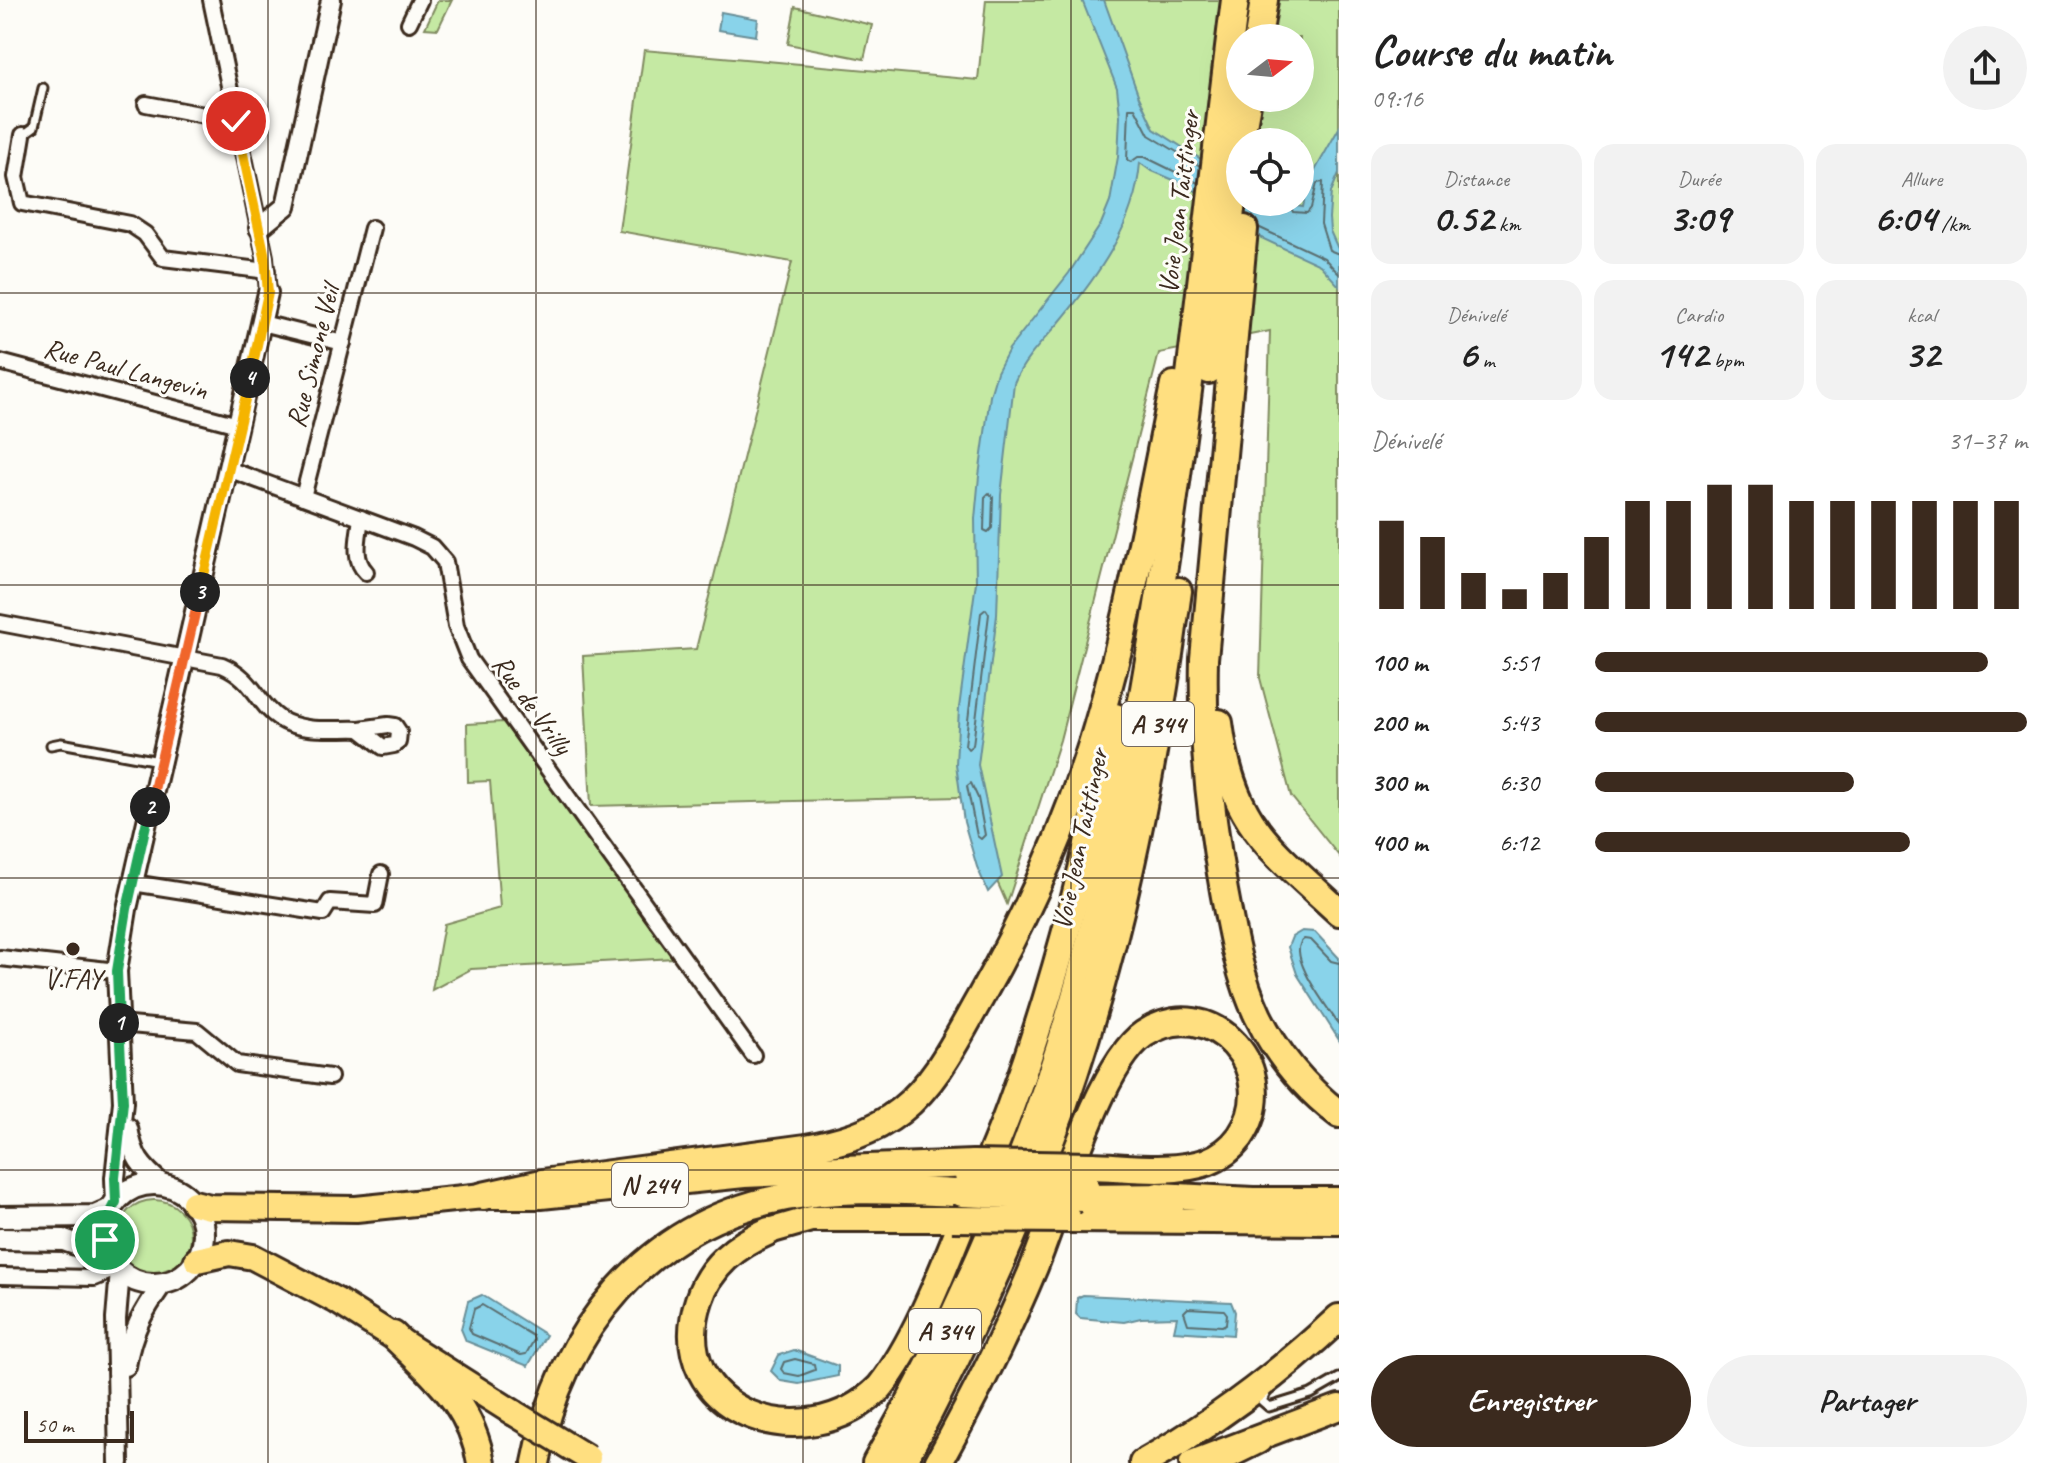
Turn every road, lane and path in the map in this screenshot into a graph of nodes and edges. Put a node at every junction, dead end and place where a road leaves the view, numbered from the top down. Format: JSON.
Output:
{"nodes":[{"id":1,"x":211,"y":0,"type":"edge"},
{"id":2,"x":331,"y":0,"type":"edge"},
{"id":3,"x":420,"y":0,"type":"edge"},
{"id":4,"x":1235,"y":0,"type":"edge"},
{"id":5,"x":1264,"y":0,"type":"edge"},
{"id":6,"x":409,"y":23,"type":"dead end"},
{"id":7,"x":1261,"y":24,"type":"edge"},
{"id":8,"x":43,"y":88,"type":"dead end"},
{"id":9,"x":146,"y":104,"type":"dead end"},
{"id":10,"x":236,"y":121,"type":"junction"},
{"id":11,"x":1232,"y":128,"type":"edge"},
{"id":12,"x":23,"y":135,"type":"joint"},
{"id":13,"x":1226,"y":215,"type":"edge"},
{"id":14,"x":1227,"y":216,"type":"edge"},
{"id":15,"x":1228,"y":216,"type":"edge"},
{"id":16,"x":1229,"y":216,"type":"edge"},
{"id":17,"x":259,"y":228,"type":"junction"},
{"id":18,"x":372,"y":228,"type":"dead end"},
{"id":19,"x":267,"y":271,"type":"junction"},
{"id":20,"x":268,"y":293,"type":"joint"},
{"id":21,"x":262,"y":323,"type":"junction"},
{"id":22,"x":343,"y":343,"type":"junction"},
{"id":23,"x":0,"y":362,"type":"edge"},
{"id":24,"x":238,"y":425,"type":"junction"},
{"id":25,"x":228,"y":469,"type":"junction"},
{"id":26,"x":303,"y":497,"type":"junction"},
{"id":27,"x":361,"y":518,"type":"junction"},
{"id":28,"x":1218,"y":532,"type":"junction"},
{"id":29,"x":1144,"y":535,"type":"junction"},
{"id":30,"x":366,"y":572,"type":"dead end"},
{"id":31,"x":0,"y":623,"type":"edge"},
{"id":32,"x":185,"y":658,"type":"junction"},
{"id":33,"x":360,"y":729,"type":"dead end"},
{"id":34,"x":51,"y":745,"type":"dead end"},
{"id":35,"x":161,"y":761,"type":"junction"},
{"id":36,"x":381,"y":874,"type":"dead end"},
{"id":37,"x":133,"y":883,"type":"junction"},
{"id":38,"x":1339,"y":912,"type":"edge"},
{"id":39,"x":0,"y":958,"type":"edge"},
{"id":40,"x":117,"y":971,"type":"junction"},
{"id":41,"x":119,"y":1024,"type":"junction"},
{"id":42,"x":753,"y":1055,"type":"dead end"},
{"id":43,"x":330,"y":1077,"type":"dead end"},
{"id":44,"x":123,"y":1102,"type":"junction"},
{"id":45,"x":1339,"y":1114,"type":"edge"},
{"id":46,"x":817,"y":1170,"type":"joint"},
{"id":47,"x":967,"y":1178,"type":"junction"},
{"id":48,"x":163,"y":1185,"type":"junction"},
{"id":49,"x":1082,"y":1192,"type":"junction"},
{"id":50,"x":483,"y":1196,"type":"junction"},
{"id":51,"x":1177,"y":1197,"type":"joint"},
{"id":52,"x":1339,"y":1200,"type":"edge"},
{"id":53,"x":194,"y":1203,"type":"junction"},
{"id":54,"x":114,"y":1206,"type":"junction"},
{"id":55,"x":0,"y":1217,"type":"edge"},
{"id":56,"x":1339,"y":1222,"type":"edge"},
{"id":57,"x":769,"y":1231,"type":"joint"},
{"id":58,"x":0,"y":1239,"type":"edge"},
{"id":59,"x":197,"y":1260,"type":"junction"},
{"id":60,"x":116,"y":1265,"type":"junction"},
{"id":61,"x":0,"y":1276,"type":"edge"},
{"id":62,"x":163,"y":1283,"type":"junction"},
{"id":63,"x":1339,"y":1318,"type":"edge"},
{"id":64,"x":393,"y":1335,"type":"junction"},
{"id":65,"x":1339,"y":1378,"type":"edge"},
{"id":66,"x":1279,"y":1384,"type":"dead end"},
{"id":67,"x":1339,"y":1407,"type":"edge"},
{"id":68,"x":119,"y":1412,"type":"junction"},
{"id":69,"x":1258,"y":1440,"type":"junction"},
{"id":70,"x":592,"y":1460,"type":"edge"},
{"id":71,"x":119,"y":1463,"type":"edge"},
{"id":72,"x":481,"y":1463,"type":"edge"},
{"id":73,"x":536,"y":1463,"type":"edge"},
{"id":74,"x":876,"y":1463,"type":"edge"},
{"id":75,"x":902,"y":1463,"type":"edge"},
{"id":76,"x":938,"y":1463,"type":"edge"},
{"id":77,"x":1143,"y":1463,"type":"edge"},
{"id":78,"x":1192,"y":1463,"type":"edge"},
{"id":79,"x":1211,"y":1463,"type":"edge"}],
"edges":[{"from":1,"to":10,"type":"street"},
{"from":2,"to":17,"type":"street"},
{"from":3,"to":6,"type":"street"},
{"from":4,"to":11,"type":"highway","name":"Voie Jean Taittinger","number":"A 344"},
{"from":5,"to":7,"type":"highway"},
{"from":8,"to":12,"type":"lane"},
{"from":9,"to":10,"type":"street"},
{"from":10,"to":17,"type":"street"},
{"from":12,"to":19,"type":"street"},
{"from":13,"to":29,"type":"highway"},
{"from":14,"to":74,"type":"highway","name":"Voie Jean Taittinger","number":"A 344"},
{"from":15,"to":75,"type":"highway","name":"Voie Jean Taittinger","number":"A 344"},
{"from":16,"to":28,"type":"highway"},
{"from":17,"to":19,"type":"street"},
{"from":18,"to":22,"type":"street","name":"Rue Simone Veil"},
{"from":19,"to":20,"type":"street"},
{"from":20,"to":21,"type":"street"},
{"from":21,"to":22,"type":"street"},
{"from":21,"to":24,"type":"street"},
{"from":22,"to":26,"type":"street","name":"Rue Simone Veil"},
{"from":23,"to":24,"type":"street","name":"Rue Paul Langevin"},
{"from":24,"to":25,"type":"street"},
{"from":25,"to":26,"type":"street","name":"Rue de Vrilly"},
{"from":25,"to":32,"type":"street"},
{"from":26,"to":27,"type":"street","name":"Rue de Vrilly"},
{"from":27,"to":30,"type":"street"},
{"from":27,"to":42,"type":"street","name":"Rue de Vrilly"},
{"from":28,"to":38,"type":"highway"},
{"from":28,"to":45,"type":"highway"},
{"from":29,"to":50,"type":"highway"},
{"from":29,"to":57,"type":"highway"},
{"from":31,"to":32,"type":"street"},
{"from":32,"to":33,"type":"street"},
{"from":32,"to":35,"type":"street"},
{"from":34,"to":35,"type":"lane"},
{"from":35,"to":37,"type":"street"},
{"from":36,"to":37,"type":"street"},
{"from":37,"to":40,"type":"street"},
{"from":39,"to":40,"type":"street"},
{"from":40,"to":41,"type":"street"},
{"from":41,"to":43,"type":"street"},
{"from":41,"to":44,"type":"street"},
{"from":44,"to":48,"type":"street"},
{"from":44,"to":54,"type":"street"},
{"from":46,"to":47,"type":"highway"},
{"from":46,"to":50,"type":"highway","number":"N 244"},
{"from":47,"to":49,"type":"highway","bridge":true},
{"from":47,"to":73,"type":"highway"},
{"from":48,"to":53,"type":"main road"},
{"from":48,"to":54,"type":"main road"},
{"from":49,"to":51,"type":"highway"},
{"from":49,"to":56,"type":"highway"},
{"from":49,"to":57,"type":"highway","bridge":true},
{"from":49,"to":76,"type":"highway"},
{"from":50,"to":53,"type":"highway","number":"N 244"},
{"from":51,"to":52,"type":"highway"},
{"from":53,"to":59,"type":"main road"},
{"from":54,"to":55,"type":"main road"},
{"from":54,"to":60,"type":"main road"},
{"from":58,"to":60,"type":"main road"},
{"from":59,"to":62,"type":"main road"},
{"from":59,"to":64,"type":"highway"},
{"from":60,"to":61,"type":"street"},
{"from":60,"to":62,"type":"main road"},
{"from":60,"to":68,"type":"street"},
{"from":62,"to":68,"type":"street"},
{"from":63,"to":77,"type":"highway"},
{"from":64,"to":70,"type":"highway","bridge":true},
{"from":64,"to":72,"type":"highway"},
{"from":65,"to":66,"type":"lane"},
{"from":67,"to":69,"type":"highway"},
{"from":68,"to":71,"type":"street"},
{"from":69,"to":78,"type":"highway"},
{"from":69,"to":79,"type":"highway"}]}
